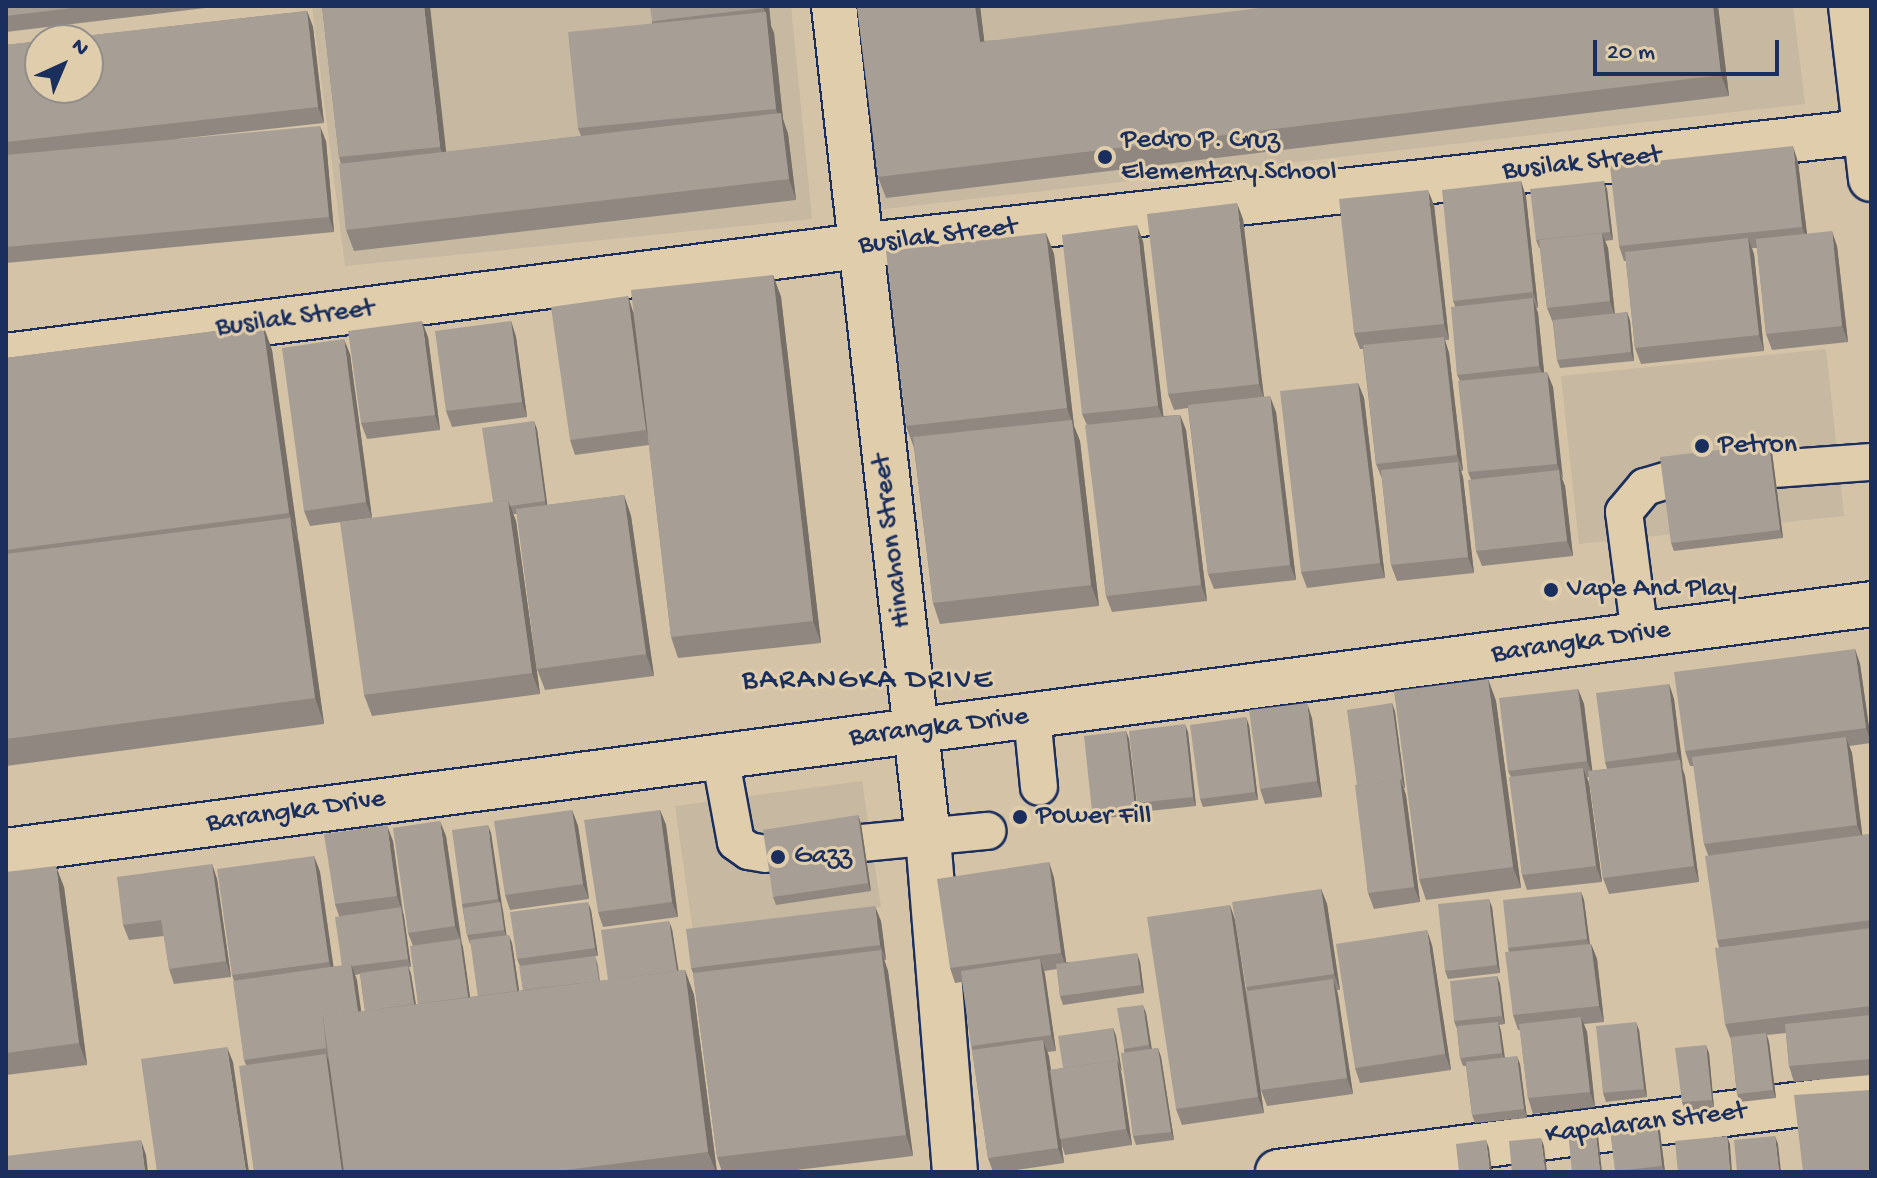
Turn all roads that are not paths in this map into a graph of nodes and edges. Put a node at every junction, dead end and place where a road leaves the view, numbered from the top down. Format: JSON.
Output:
{"nodes":[{"id":1,"x":834,"y":6,"type":"edge"},
{"id":2,"x":1851,"y":6,"type":"edge"},
{"id":3,"x":1868,"y":132,"type":"edge"},
{"id":4,"x":1871,"y":179,"type":"edge"},
{"id":5,"x":859,"y":246,"type":"junction"},
{"id":6,"x":6,"y":356,"type":"edge"},
{"id":7,"x":1871,"y":462,"type":"edge"},
{"id":8,"x":1775,"y":469,"type":"edge"},
{"id":9,"x":1665,"y":481,"type":"edge"},
{"id":10,"x":1871,"y":604,"type":"edge"},
{"id":11,"x":1640,"y":635,"type":"junction"},
{"id":12,"x":1032,"y":716,"type":"junction"},
{"id":13,"x":915,"y":731,"type":"junction"},
{"id":14,"x":720,"y":756,"type":"junction"},
{"id":15,"x":1039,"y":787,"type":"dead end"},
{"id":16,"x":987,"y":831,"type":"dead end"},
{"id":17,"x":928,"y":837,"type":"junction"},
{"id":18,"x":862,"y":843,"type":"edge"},
{"id":19,"x":6,"y":851,"type":"edge"},
{"id":20,"x":766,"y":854,"type":"edge"},
{"id":21,"x":1871,"y":1095,"type":"edge"},
{"id":22,"x":955,"y":1172,"type":"edge"},
{"id":23,"x":1278,"y":1172,"type":"edge"}],
"edges":[{"from":1,"to":5,"type":"street","name":"Hinahon Street"},
{"from":2,"to":3,"type":"street"},
{"from":3,"to":4,"type":"street"},
{"from":3,"to":5,"type":"street","name":"Busilak Street"},
{"from":5,"to":6,"type":"street","name":"Busilak Street"},
{"from":5,"to":13,"type":"street","name":"Hinahon Street"},
{"from":7,"to":8,"type":"lane"},
{"from":9,"to":11,"type":"lane"},
{"from":10,"to":11,"type":"street","name":"Barangka Drive"},
{"from":11,"to":12,"type":"street","name":"Barangka Drive"},
{"from":12,"to":13,"type":"street","name":"Barangka Drive"},
{"from":12,"to":15,"type":"lane"},
{"from":13,"to":14,"type":"street","name":"Barangka Drive"},
{"from":13,"to":17,"type":"street","name":"Hinahon Street"},
{"from":14,"to":19,"type":"street","name":"Barangka Drive"},
{"from":14,"to":20,"type":"lane"},
{"from":16,"to":17,"type":"lane"},
{"from":17,"to":18,"type":"lane"},
{"from":17,"to":22,"type":"street","name":"Hinahon Street"},
{"from":21,"to":23,"type":"street","name":"Kapalaran Street"}]}
